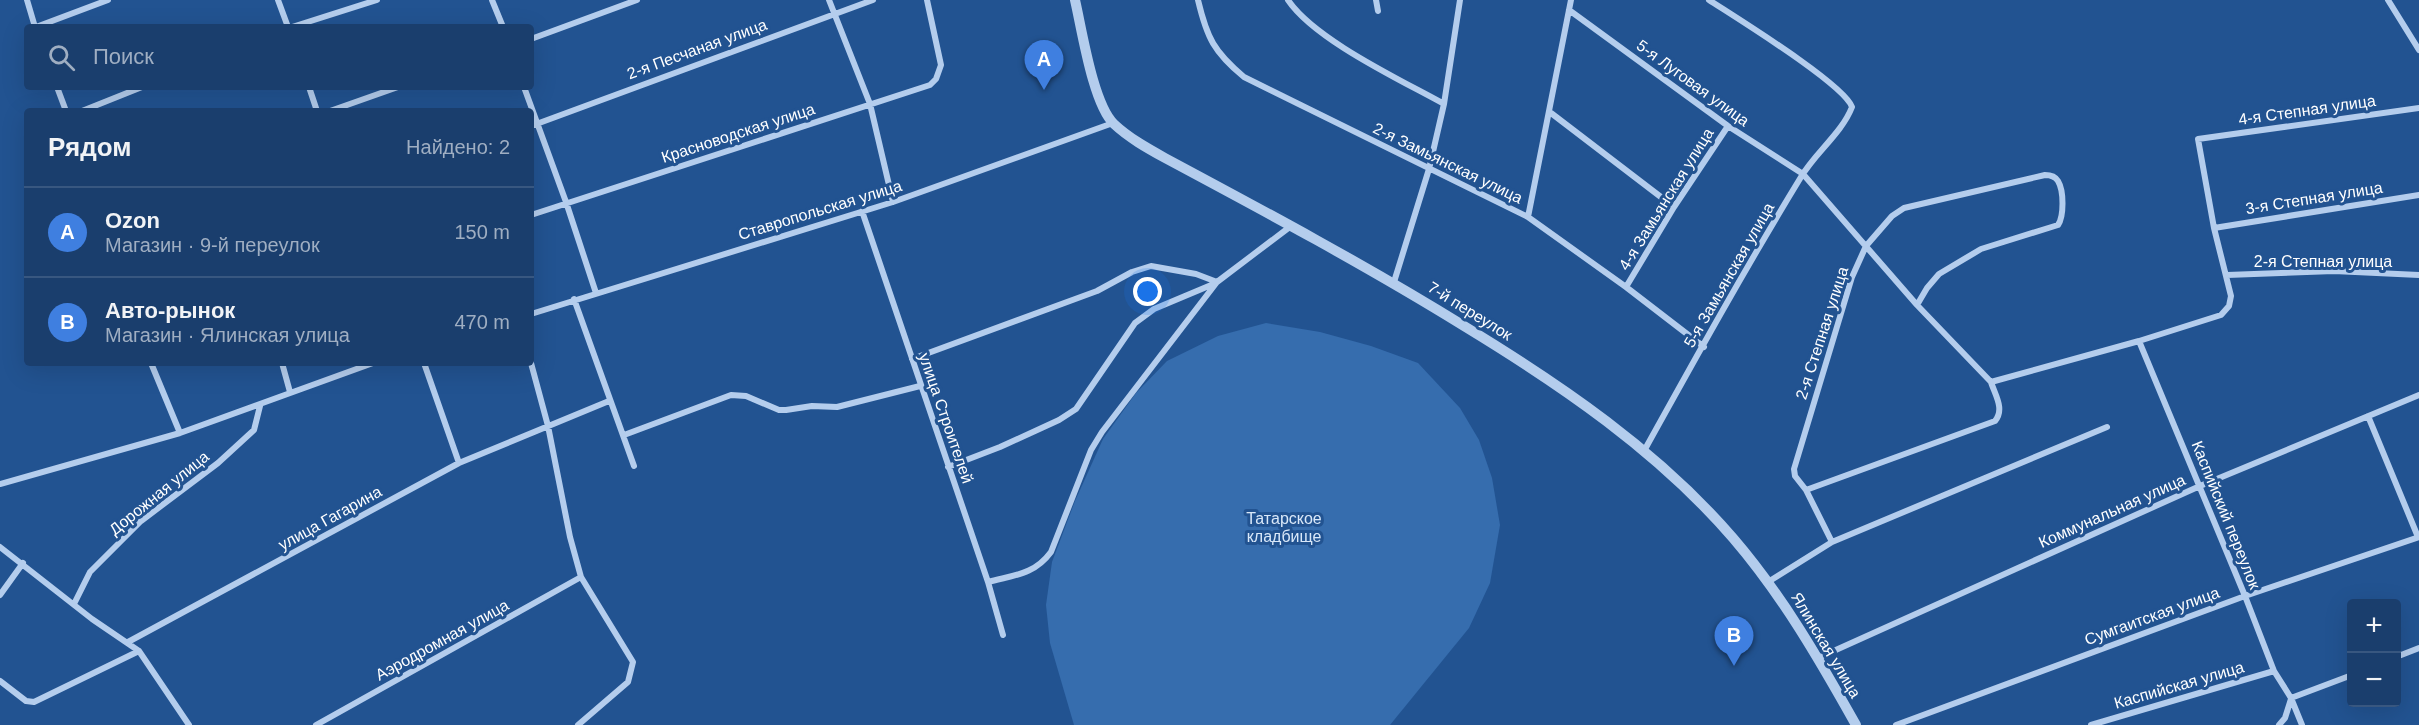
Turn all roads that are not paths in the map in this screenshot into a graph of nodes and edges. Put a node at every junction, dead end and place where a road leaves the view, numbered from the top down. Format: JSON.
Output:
{"nodes":[{"id":1,"x":27,"y":0,"type":"edge"},
{"id":2,"x":108,"y":0,"type":"edge"},
{"id":3,"x":278,"y":0,"type":"edge"},
{"id":4,"x":377,"y":0,"type":"edge"},
{"id":5,"x":492,"y":0,"type":"edge"},
{"id":6,"x":637,"y":0,"type":"edge"},
{"id":7,"x":829,"y":0,"type":"edge"},
{"id":8,"x":873,"y":0,"type":"edge"},
{"id":9,"x":927,"y":0,"type":"edge"},
{"id":10,"x":1075,"y":0,"type":"edge"},
{"id":11,"x":1198,"y":0,"type":"edge"},
{"id":12,"x":1288,"y":0,"type":"edge"},
{"id":13,"x":1376,"y":0,"type":"edge"},
{"id":14,"x":1460,"y":0,"type":"edge"},
{"id":15,"x":1571,"y":0,"type":"edge"},
{"id":16,"x":1709,"y":0,"type":"edge"},
{"id":17,"x":2388,"y":0,"type":"edge"},
{"id":18,"x":1569,"y":10,"type":"junction"},
{"id":19,"x":1378,"y":11,"type":"dead end"},
{"id":20,"x":834,"y":13,"type":"junction"},
{"id":21,"x":34,"y":24,"type":"edge"},
{"id":22,"x":43,"y":24,"type":"edge"},
{"id":23,"x":289,"y":24,"type":"edge"},
{"id":24,"x":300,"y":24,"type":"edge"},
{"id":25,"x":502,"y":24,"type":"edge"},
{"id":26,"x":534,"y":38,"type":"edge"},
{"id":27,"x":2419,"y":51,"type":"edge"},
{"id":28,"x":58,"y":90,"type":"edge"},
{"id":29,"x":134,"y":90,"type":"edge"},
{"id":30,"x":310,"y":90,"type":"edge"},
{"id":31,"x":390,"y":90,"type":"edge"},
{"id":32,"x":525,"y":90,"type":"edge"},
{"id":33,"x":870,"y":104,"type":"junction"},
{"id":34,"x":1444,"y":104,"type":"junction"},
{"id":35,"x":65,"y":108,"type":"edge"},
{"id":36,"x":90,"y":108,"type":"edge"},
{"id":37,"x":316,"y":108,"type":"edge"},
{"id":38,"x":338,"y":108,"type":"edge"},
{"id":39,"x":530,"y":108,"type":"edge"},
{"id":40,"x":2419,"y":108,"type":"edge"},
{"id":41,"x":1551,"y":113,"type":"junction"},
{"id":42,"x":1113,"y":123,"type":"junction"},
{"id":43,"x":534,"y":125,"type":"edge"},
{"id":44,"x":1728,"y":126,"type":"junction"},
{"id":45,"x":1429,"y":169,"type":"junction"},
{"id":46,"x":1803,"y":174,"type":"junction"},
{"id":47,"x":2419,"y":195,"type":"edge"},
{"id":48,"x":566,"y":202,"type":"junction"},
{"id":49,"x":893,"y":202,"type":"junction"},
{"id":50,"x":1674,"y":207,"type":"junction"},
{"id":51,"x":862,"y":211,"type":"junction"},
{"id":52,"x":534,"y":214,"type":"edge"},
{"id":53,"x":1528,"y":218,"type":"junction"},
{"id":54,"x":1292,"y":225,"type":"junction"},
{"id":55,"x":2214,"y":228,"type":"junction"},
{"id":56,"x":1866,"y":246,"type":"junction"},
{"id":57,"x":2227,"y":275,"type":"junction"},
{"id":58,"x":2419,"y":275,"type":"edge"},
{"id":59,"x":1217,"y":282,"type":"junction"},
{"id":60,"x":1394,"y":282,"type":"junction"},
{"id":61,"x":1626,"y":287,"type":"junction"},
{"id":62,"x":596,"y":293,"type":"junction"},
{"id":63,"x":574,"y":299,"type":"junction"},
{"id":64,"x":1917,"y":305,"type":"junction"},
{"id":65,"x":534,"y":313,"type":"edge"},
{"id":66,"x":2139,"y":340,"type":"junction"},
{"id":67,"x":1704,"y":347,"type":"junction"},
{"id":68,"x":912,"y":359,"type":"junction"},
{"id":69,"x":152,"y":366,"type":"edge"},
{"id":70,"x":283,"y":366,"type":"edge"},
{"id":71,"x":365,"y":366,"type":"edge"},
{"id":72,"x":425,"y":366,"type":"edge"},
{"id":73,"x":532,"y":366,"type":"edge"},
{"id":74,"x":1991,"y":382,"type":"junction"},
{"id":75,"x":921,"y":386,"type":"junction"},
{"id":76,"x":290,"y":392,"type":"junction"},
{"id":77,"x":2419,"y":395,"type":"edge"},
{"id":78,"x":609,"y":401,"type":"junction"},
{"id":79,"x":260,"y":406,"type":"junction"},
{"id":80,"x":2368,"y":416,"type":"junction"},
{"id":81,"x":548,"y":426,"type":"junction"},
{"id":82,"x":2107,"y":427,"type":"dead end"},
{"id":83,"x":180,"y":433,"type":"junction"},
{"id":84,"x":624,"y":435,"type":"junction"},
{"id":85,"x":1644,"y":451,"type":"junction"},
{"id":86,"x":459,"y":463,"type":"junction"},
{"id":87,"x":634,"y":466,"type":"dead end"},
{"id":88,"x":948,"y":467,"type":"junction"},
{"id":89,"x":0,"y":484,"type":"edge"},
{"id":90,"x":2200,"y":486,"type":"junction"},
{"id":91,"x":1806,"y":490,"type":"junction"},
{"id":92,"x":2419,"y":537,"type":"edge"},
{"id":93,"x":1832,"y":542,"type":"junction"},
{"id":94,"x":0,"y":547,"type":"edge"},
{"id":95,"x":23,"y":563,"type":"junction"},
{"id":96,"x":581,"y":577,"type":"junction"},
{"id":97,"x":988,"y":582,"type":"junction"},
{"id":98,"x":1768,"y":582,"type":"junction"},
{"id":99,"x":0,"y":595,"type":"edge"},
{"id":100,"x":2245,"y":596,"type":"junction"},
{"id":101,"x":74,"y":604,"type":"junction"},
{"id":102,"x":1003,"y":635,"type":"dead end"},
{"id":103,"x":128,"y":642,"type":"junction"},
{"id":104,"x":2419,"y":648,"type":"edge"},
{"id":105,"x":139,"y":651,"type":"junction"},
{"id":106,"x":2401,"y":655,"type":"edge"},
{"id":107,"x":1818,"y":658,"type":"junction"},
{"id":108,"x":2274,"y":671,"type":"junction"},
{"id":109,"x":2347,"y":677,"type":"edge"},
{"id":110,"x":0,"y":681,"type":"edge"},
{"id":111,"x":2291,"y":698,"type":"junction"},
{"id":112,"x":189,"y":725,"type":"edge"},
{"id":113,"x":316,"y":725,"type":"edge"},
{"id":114,"x":578,"y":725,"type":"edge"},
{"id":115,"x":1856,"y":725,"type":"edge"},
{"id":116,"x":1896,"y":725,"type":"edge"},
{"id":117,"x":2091,"y":725,"type":"edge"},
{"id":118,"x":2279,"y":725,"type":"edge"},
{"id":119,"x":2302,"y":725,"type":"edge"}],
"edges":[{"from":1,"to":21,"type":"street"},
{"from":2,"to":22,"type":"street"},
{"from":3,"to":23,"type":"street"},
{"from":4,"to":24,"type":"street"},
{"from":5,"to":25,"type":"street"},
{"from":6,"to":26,"type":"street"},
{"from":7,"to":20,"type":"street"},
{"from":8,"to":20,"type":"street","name":"2-я Песчаная улица"},
{"from":9,"to":33,"type":"street","name":"Красноводская улица"},
{"from":10,"to":42,"type":"street"},
{"from":11,"to":45,"type":"street","name":"2-я Замьянская улица"},
{"from":12,"to":34,"type":"street"},
{"from":13,"to":19,"type":"street"},
{"from":14,"to":34,"type":"street"},
{"from":15,"to":18,"type":"street"},
{"from":16,"to":46,"type":"street","name":"5-я Замьянская улица"},
{"from":17,"to":27,"type":"street"},
{"from":18,"to":41,"type":"street"},
{"from":18,"to":44,"type":"street","name":"5-я Луговая улица"},
{"from":20,"to":33,"type":"street"},
{"from":20,"to":43,"type":"street","name":"2-я Песчаная улица"},
{"from":28,"to":35,"type":"street"},
{"from":29,"to":36,"type":"street"},
{"from":30,"to":37,"type":"street"},
{"from":31,"to":38,"type":"street"},
{"from":32,"to":39,"type":"street"},
{"from":33,"to":48,"type":"street","name":"Красноводская улица"},
{"from":33,"to":49,"type":"street"},
{"from":34,"to":45,"type":"street"},
{"from":40,"to":55,"type":"street","name":"4-я Степная улица"},
{"from":41,"to":50,"type":"street"},
{"from":41,"to":53,"type":"street"},
{"from":42,"to":49,"type":"street","name":"Ставропольская улица"},
{"from":42,"to":54,"type":"street","name":"7-й переулок"},
{"from":43,"to":48,"type":"street"},
{"from":44,"to":46,"type":"street","name":"5-я Луговая улица"},
{"from":44,"to":50,"type":"street","name":"4-я Замьянская улица"},
{"from":45,"to":53,"type":"street","name":"2-я Замьянская улица"},
{"from":45,"to":60,"type":"street"},
{"from":46,"to":56,"type":"street","name":"5-я Луговая улица"},
{"from":46,"to":67,"type":"street","name":"5-я Замьянская улица"},
{"from":47,"to":55,"type":"street","name":"3-я Степная улица"},
{"from":48,"to":52,"type":"street","name":"Красноводская улица"},
{"from":48,"to":62,"type":"street"},
{"from":49,"to":51,"type":"street","name":"Ставропольская улица"},
{"from":50,"to":61,"type":"street","name":"4-я Замьянская улица"},
{"from":51,"to":62,"type":"street","name":"Ставропольская улица"},
{"from":51,"to":68,"type":"street","name":"улица Строителей"},
{"from":53,"to":61,"type":"street","name":"2-я Замьянская улица"},
{"from":54,"to":59,"type":"street"},
{"from":54,"to":60,"type":"street","name":"7-й переулок"},
{"from":55,"to":57,"type":"street"},
{"from":56,"to":64,"type":"street","name":"5-я Луговая улица"},
{"from":56,"to":64,"type":"street","name":"2-я Степная улица"},
{"from":56,"to":91,"type":"street","name":"2-я Степная улица"},
{"from":57,"to":58,"type":"street","name":"2-я Степная улица"},
{"from":57,"to":66,"type":"street"},
{"from":59,"to":68,"type":"street"},
{"from":59,"to":88,"type":"street"},
{"from":59,"to":97,"type":"street"},
{"from":60,"to":85,"type":"street","name":"7-й переулок"},
{"from":61,"to":67,"type":"street","name":"2-я Замьянская улица"},
{"from":62,"to":63,"type":"street","name":"Ставропольская улица"},
{"from":63,"to":65,"type":"street","name":"Ставропольская улица"},
{"from":63,"to":78,"type":"street"},
{"from":64,"to":74,"type":"street","name":"5-я Луговая улица"},
{"from":66,"to":74,"type":"street"},
{"from":66,"to":90,"type":"street","name":"Каспийский переулок"},
{"from":67,"to":85,"type":"street","name":"5-я Замьянская улица"},
{"from":68,"to":75,"type":"street","name":"улица Строителей"},
{"from":69,"to":83,"type":"street"},
{"from":70,"to":76,"type":"street"},
{"from":71,"to":76,"type":"street","name":"Дорожная улица"},
{"from":72,"to":86,"type":"street"},
{"from":73,"to":81,"type":"street"},
{"from":74,"to":91,"type":"street"},
{"from":75,"to":84,"type":"street"},
{"from":75,"to":88,"type":"street","name":"улица Строителей"},
{"from":76,"to":79,"type":"street","name":"Дорожная улица"},
{"from":77,"to":80,"type":"street","name":"Коммунальная улица"},
{"from":78,"to":81,"type":"street","name":"улица Гагарина"},
{"from":78,"to":84,"type":"street"},
{"from":79,"to":83,"type":"street","name":"Дорожная улица"},
{"from":79,"to":101,"type":"street","name":"Дорожная улица"},
{"from":80,"to":90,"type":"street","name":"Коммунальная улица"},
{"from":80,"to":92,"type":"street"},
{"from":81,"to":86,"type":"street","name":"улица Гагарина"},
{"from":81,"to":96,"type":"street"},
{"from":82,"to":93,"type":"street"},
{"from":83,"to":89,"type":"street","name":"Дорожная улица"},
{"from":84,"to":87,"type":"street"},
{"from":85,"to":98,"type":"street","name":"7-й переулок"},
{"from":86,"to":103,"type":"street","name":"улица Гагарина"},
{"from":88,"to":97,"type":"street","name":"улица Строителей"},
{"from":90,"to":100,"type":"street","name":"Каспийский переулок"},
{"from":90,"to":107,"type":"street","name":"Коммунальная улица"},
{"from":91,"to":93,"type":"street","name":"2-я Степная улица"},
{"from":92,"to":100,"type":"street","name":"Сумгаитская улица"},
{"from":93,"to":98,"type":"street"},
{"from":94,"to":95,"type":"street"},
{"from":95,"to":99,"type":"street"},
{"from":95,"to":101,"type":"street"},
{"from":96,"to":113,"type":"street","name":"Аэродромная улица"},
{"from":96,"to":114,"type":"street"},
{"from":97,"to":102,"type":"street","name":"улица Строителей"},
{"from":98,"to":107,"type":"street","name":"Ялинская улица"},
{"from":100,"to":108,"type":"street","name":"Каспийский переулок"},
{"from":100,"to":116,"type":"street","name":"Сумгаитская улица"},
{"from":101,"to":103,"type":"street"},
{"from":103,"to":105,"type":"street"},
{"from":104,"to":106,"type":"street"},
{"from":105,"to":110,"type":"street"},
{"from":105,"to":112,"type":"street"},
{"from":107,"to":115,"type":"street","name":"Ялинская улица"},
{"from":108,"to":111,"type":"street","name":"Каспийский переулок"},
{"from":108,"to":117,"type":"street","name":"Каспийская улица"},
{"from":109,"to":111,"type":"street"},
{"from":111,"to":118,"type":"street"},
{"from":111,"to":119,"type":"street","name":"Каспийский переулок"}]}
